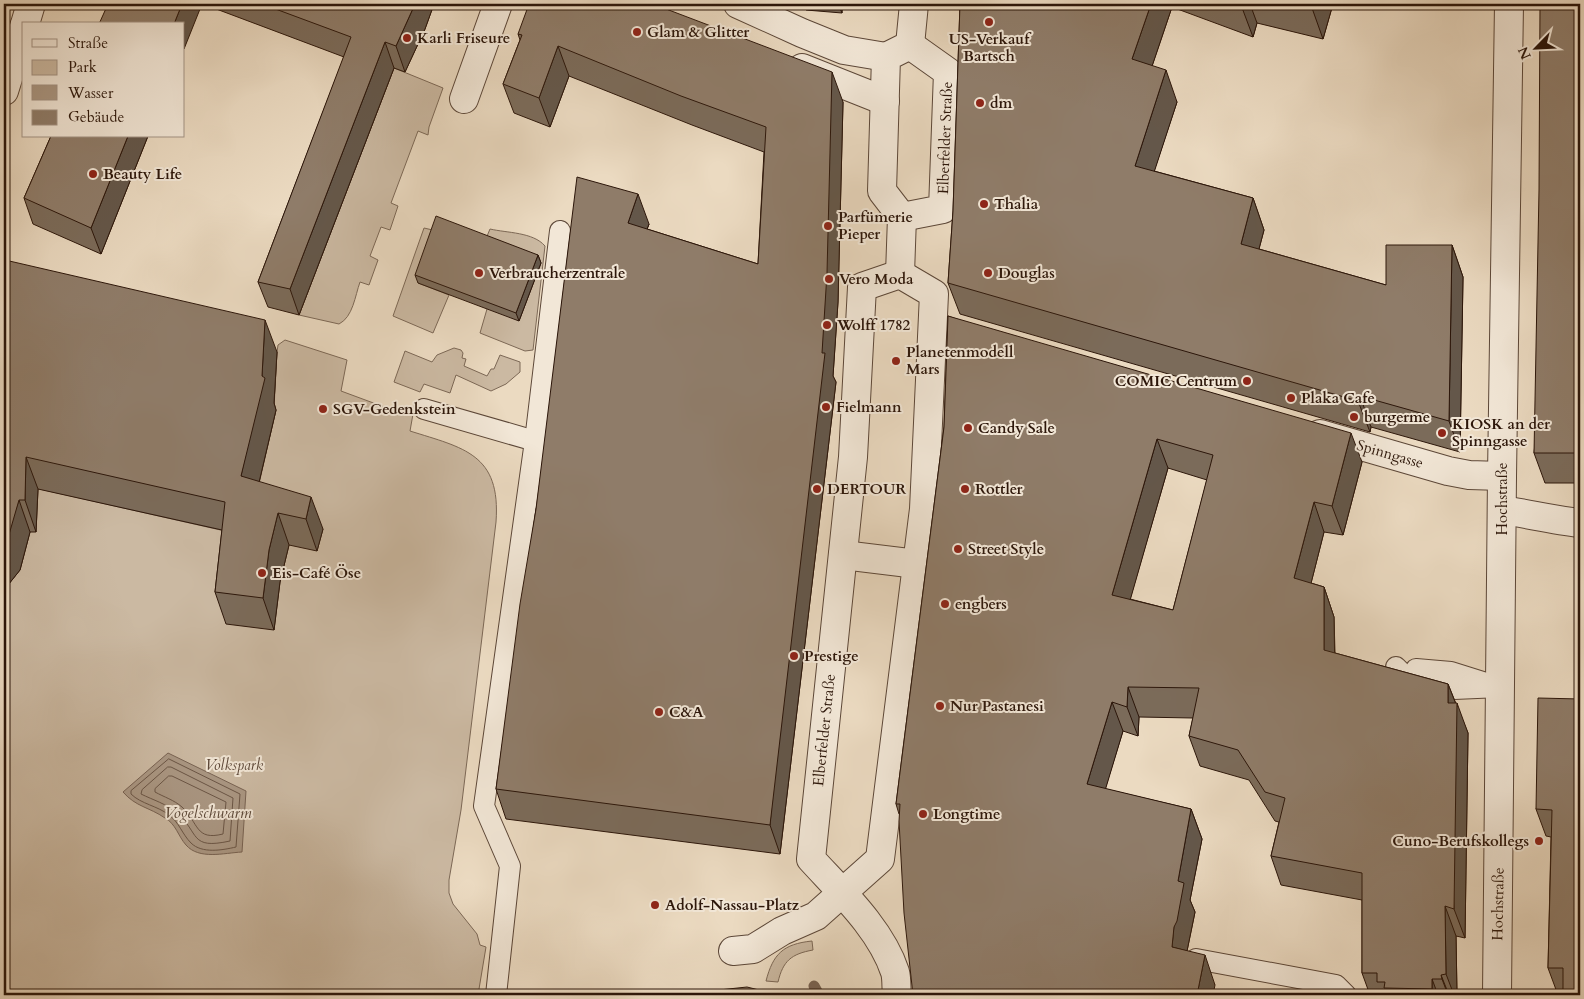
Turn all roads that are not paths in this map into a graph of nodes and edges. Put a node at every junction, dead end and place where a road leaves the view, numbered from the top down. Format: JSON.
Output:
{"nodes":[{"id":1,"x":31,"y":4,"type":"edge"},
{"id":2,"x":498,"y":4,"type":"edge"},
{"id":3,"x":738,"y":4,"type":"edge"},
{"id":4,"x":914,"y":4,"type":"edge"},
{"id":5,"x":1509,"y":4,"type":"edge"},
{"id":6,"x":25,"y":22,"type":"edge"},
{"id":7,"x":22,"y":33,"type":"edge"},
{"id":8,"x":910,"y":44,"type":"junction"},
{"id":9,"x":886,"y":56,"type":"junction"},
{"id":10,"x":776,"y":58,"type":"edge"},
{"id":11,"x":4,"y":92,"type":"edge"},
{"id":12,"x":464,"y":99,"type":"dead end"},
{"id":13,"x":885,"y":101,"type":"junction"},
{"id":14,"x":902,"y":217,"type":"junction"},
{"id":15,"x":560,"y":231,"type":"dead end"},
{"id":16,"x":900,"y":274,"type":"junction"},
{"id":17,"x":933,"y":326,"type":"junction"},
{"id":18,"x":960,"y":330,"type":"edge"},
{"id":19,"x":424,"y":410,"type":"dead end"},
{"id":20,"x":1294,"y":426,"type":"edge"},
{"id":21,"x":535,"y":441,"type":"junction"},
{"id":22,"x":1502,"y":476,"type":"junction"},
{"id":23,"x":1502,"y":510,"type":"junction"},
{"id":24,"x":1580,"y":522,"type":"edge"},
{"id":25,"x":843,"y":555,"type":"junction"},
{"id":26,"x":917,"y":564,"type":"junction"},
{"id":27,"x":1396,"y":666,"type":"dead end"},
{"id":28,"x":1416,"y":669,"type":"dead end"},
{"id":29,"x":1500,"y":687,"type":"junction"},
{"id":30,"x":843,"y":894,"type":"junction"},
{"id":31,"x":733,"y":951,"type":"dead end"},
{"id":32,"x":1196,"y":959,"type":"edge"},
{"id":33,"x":496,"y":995,"type":"edge"},
{"id":34,"x":897,"y":995,"type":"edge"},
{"id":35,"x":1346,"y":995,"type":"edge"},
{"id":36,"x":1497,"y":995,"type":"edge"}],
"edges":[{"from":1,"to":6,"type":"street"},
{"from":2,"to":12,"type":"street"},
{"from":3,"to":9,"type":"street"},
{"from":4,"to":8,"type":"street"},
{"from":5,"to":22,"type":"street","name":"Hochstraße"},
{"from":7,"to":11,"type":"street"},
{"from":8,"to":9,"type":"street"},
{"from":8,"to":14,"type":"street","name":"Elberfelder Straße"},
{"from":9,"to":13,"type":"street"},
{"from":10,"to":13,"type":"street"},
{"from":13,"to":14,"type":"street"},
{"from":14,"to":16,"type":"street"},
{"from":15,"to":21,"type":"lane"},
{"from":16,"to":17,"type":"street"},
{"from":16,"to":25,"type":"street","name":"Elberfelder Straße"},
{"from":17,"to":18,"type":"street"},
{"from":17,"to":26,"type":"street"},
{"from":19,"to":21,"type":"lane"},
{"from":20,"to":22,"type":"street","name":"Spinngasse"},
{"from":21,"to":33,"type":"lane"},
{"from":22,"to":23,"type":"street","name":"Hochstraße"},
{"from":23,"to":24,"type":"street"},
{"from":23,"to":29,"type":"street","name":"Hochstraße"},
{"from":25,"to":26,"type":"street"},
{"from":25,"to":30,"type":"street","name":"Elberfelder Straße"},
{"from":26,"to":30,"type":"street"},
{"from":27,"to":29,"type":"lane"},
{"from":28,"to":29,"type":"lane"},
{"from":29,"to":36,"type":"street","name":"Hochstraße"},
{"from":30,"to":31,"type":"street"},
{"from":30,"to":34,"type":"street","name":"Elberfelder Straße"},
{"from":32,"to":35,"type":"lane"}]}
